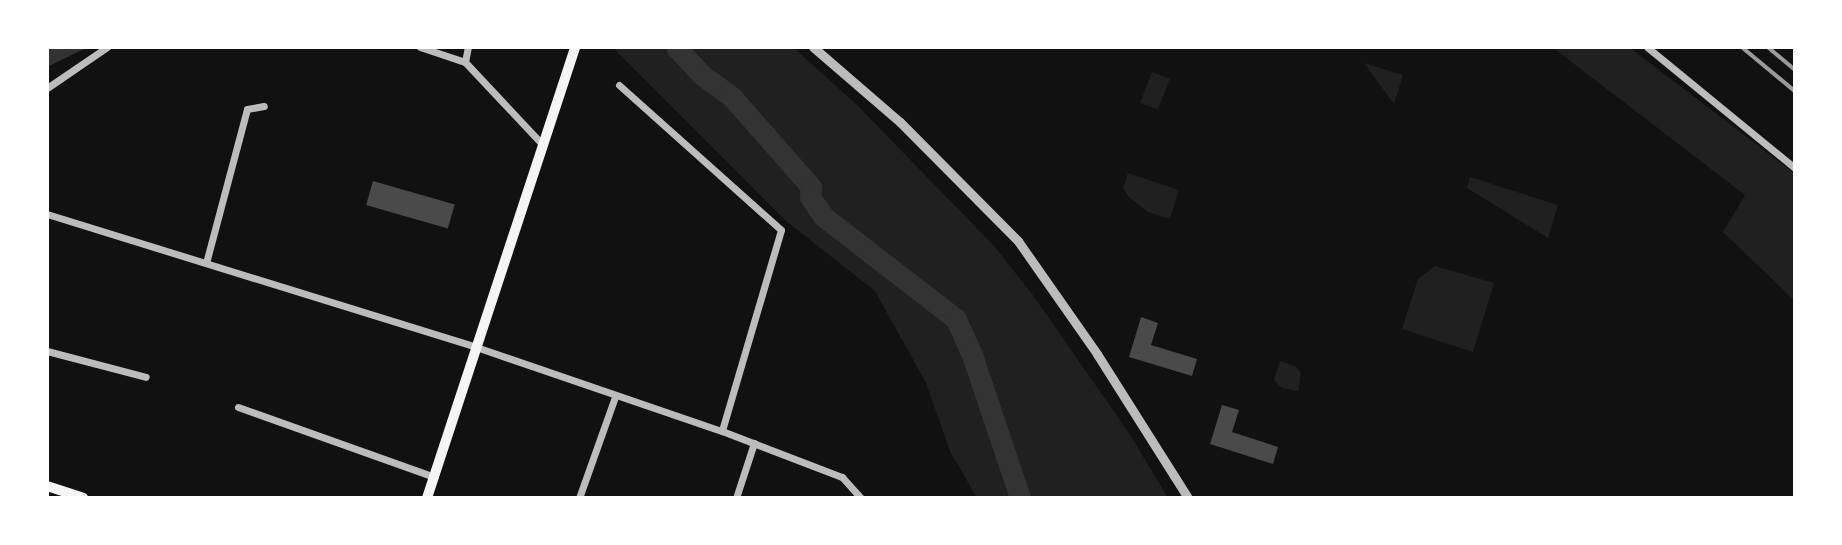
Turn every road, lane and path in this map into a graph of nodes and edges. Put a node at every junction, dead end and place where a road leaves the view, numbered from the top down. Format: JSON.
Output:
{"nodes":[{"id":1,"x":107,"y":47,"type":"edge"},
{"id":2,"x":420,"y":47,"type":"edge"},
{"id":3,"x":468,"y":47,"type":"edge"},
{"id":4,"x":575,"y":47,"type":"edge"},
{"id":5,"x":813,"y":47,"type":"edge"},
{"id":6,"x":1647,"y":47,"type":"edge"},
{"id":7,"x":466,"y":62,"type":"junction"},
{"id":8,"x":619,"y":85,"type":"dead end"},
{"id":9,"x":47,"y":88,"type":"edge"},
{"id":10,"x":264,"y":106,"type":"dead end"},
{"id":11,"x":543,"y":145,"type":"junction"},
{"id":12,"x":1795,"y":168,"type":"edge"},
{"id":13,"x":47,"y":214,"type":"edge"},
{"id":14,"x":206,"y":263,"type":"junction"},
{"id":15,"x":479,"y":348,"type":"junction"},
{"id":16,"x":47,"y":351,"type":"edge"},
{"id":17,"x":146,"y":377,"type":"dead end"},
{"id":18,"x":615,"y":397,"type":"junction"},
{"id":19,"x":238,"y":407,"type":"dead end"},
{"id":20,"x":722,"y":431,"type":"junction"},
{"id":21,"x":754,"y":443,"type":"junction"},
{"id":22,"x":435,"y":477,"type":"junction"},
{"id":23,"x":47,"y":486,"type":"edge"},
{"id":24,"x":83,"y":498,"type":"edge"},
{"id":25,"x":427,"y":498,"type":"edge"},
{"id":26,"x":579,"y":498,"type":"edge"},
{"id":27,"x":736,"y":498,"type":"edge"},
{"id":28,"x":861,"y":498,"type":"edge"},
{"id":29,"x":1188,"y":498,"type":"edge"}],
"edges":[{"from":1,"to":9,"type":"street"},
{"from":2,"to":7,"type":"street"},
{"from":3,"to":7,"type":"street"},
{"from":4,"to":11,"type":"main road"},
{"from":5,"to":29,"type":"street"},
{"from":6,"to":12,"type":"street"},
{"from":7,"to":11,"type":"street"},
{"from":8,"to":20,"type":"street"},
{"from":10,"to":14,"type":"street"},
{"from":11,"to":15,"type":"main road"},
{"from":13,"to":14,"type":"street"},
{"from":14,"to":15,"type":"street"},
{"from":15,"to":18,"type":"street"},
{"from":15,"to":22,"type":"main road"},
{"from":16,"to":17,"type":"street"},
{"from":18,"to":20,"type":"street"},
{"from":18,"to":26,"type":"street"},
{"from":19,"to":22,"type":"street"},
{"from":20,"to":21,"type":"street"},
{"from":21,"to":27,"type":"street"},
{"from":21,"to":28,"type":"street"},
{"from":22,"to":25,"type":"main road"},
{"from":23,"to":24,"type":"main road"}]}
